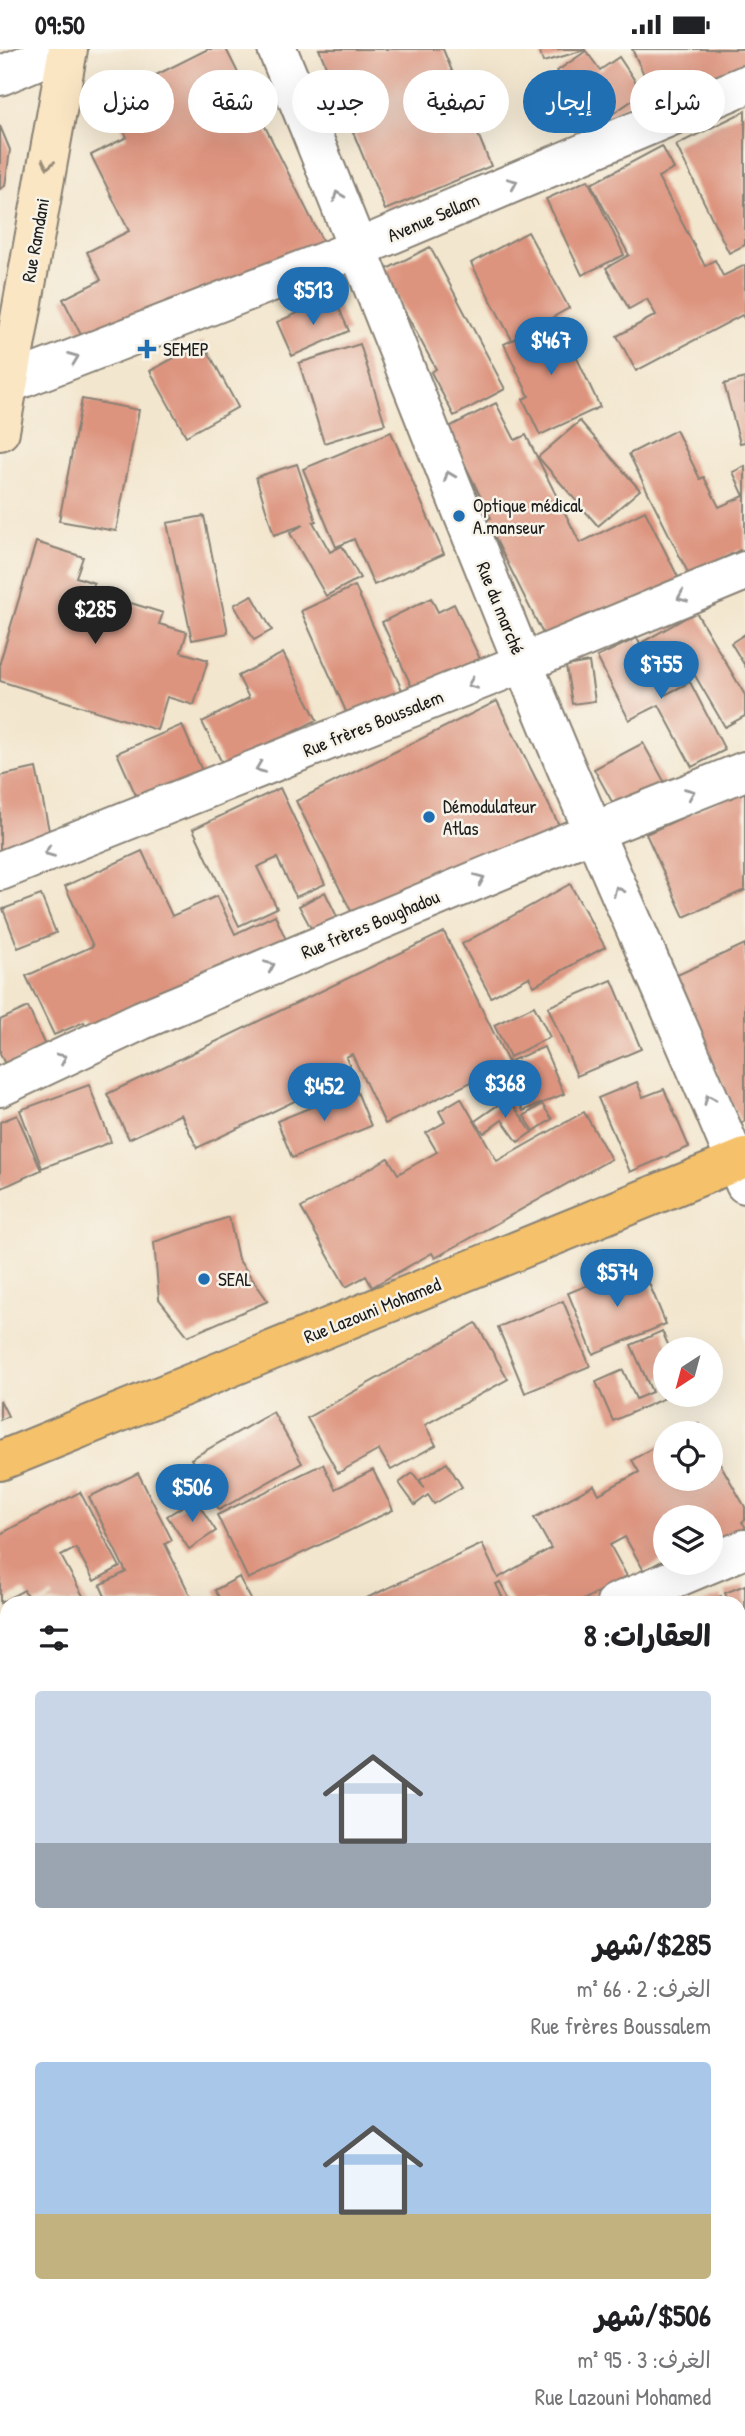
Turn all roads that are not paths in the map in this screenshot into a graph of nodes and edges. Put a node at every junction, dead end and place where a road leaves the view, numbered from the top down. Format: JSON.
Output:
{"nodes":[{"id":1,"x":66,"y":49,"type":"edge"},
{"id":2,"x":277,"y":49,"type":"edge"},
{"id":3,"x":0,"y":76,"type":"edge"},
{"id":4,"x":745,"y":85,"type":"edge"},
{"id":5,"x":359,"y":248,"type":"junction"},
{"id":6,"x":5,"y":384,"type":"edge"},
{"id":7,"x":0,"y":431,"type":"edge"},
{"id":8,"x":745,"y":571,"type":"edge"},
{"id":9,"x":523,"y":663,"type":"junction"},
{"id":10,"x":745,"y":771,"type":"edge"},
{"id":11,"x":592,"y":832,"type":"junction"},
{"id":12,"x":0,"y":871,"type":"edge"},
{"id":13,"x":0,"y":1087,"type":"edge"},
{"id":14,"x":742,"y":1168,"type":"edge"},
{"id":15,"x":0,"y":1461,"type":"edge"},
{"id":16,"x":745,"y":1549,"type":"edge"},
{"id":17,"x":634,"y":1596,"type":"edge"}],
"edges":[{"from":1,"to":3,"type":"street"},
{"from":1,"to":6,"type":"main road","name":"Rue Ramdani","one_way":true},
{"from":5,"to":2,"type":"street","name":"Rue du marché","one_way":true},
{"from":5,"to":4,"type":"street","name":"Avenue Sellam","one_way":true},
{"from":6,"to":5,"type":"street","name":"Avenue Sellam","one_way":true},
{"from":9,"to":5,"type":"street","name":"Rue du marché","one_way":true},
{"from":6,"to":7,"type":"main road","name":"Rue Ramdani"},
{"from":8,"to":9,"type":"street","name":"Rue frères Boussalem","one_way":true},
{"from":9,"to":11,"type":"street","name":"Rue du marché"},
{"from":9,"to":12,"type":"street","name":"Rue frères Boussalem","one_way":true},
{"from":11,"to":10,"type":"street","name":"Rue frères Boughadou","one_way":true},
{"from":13,"to":11,"type":"street","name":"Rue frères Boughadou","one_way":true},
{"from":14,"to":11,"type":"street","name":"Rue du marché","one_way":true},
{"from":14,"to":15,"type":"main road","name":"Rue Lazouni Mohamed"},
{"from":16,"to":17,"type":"street"}]}
